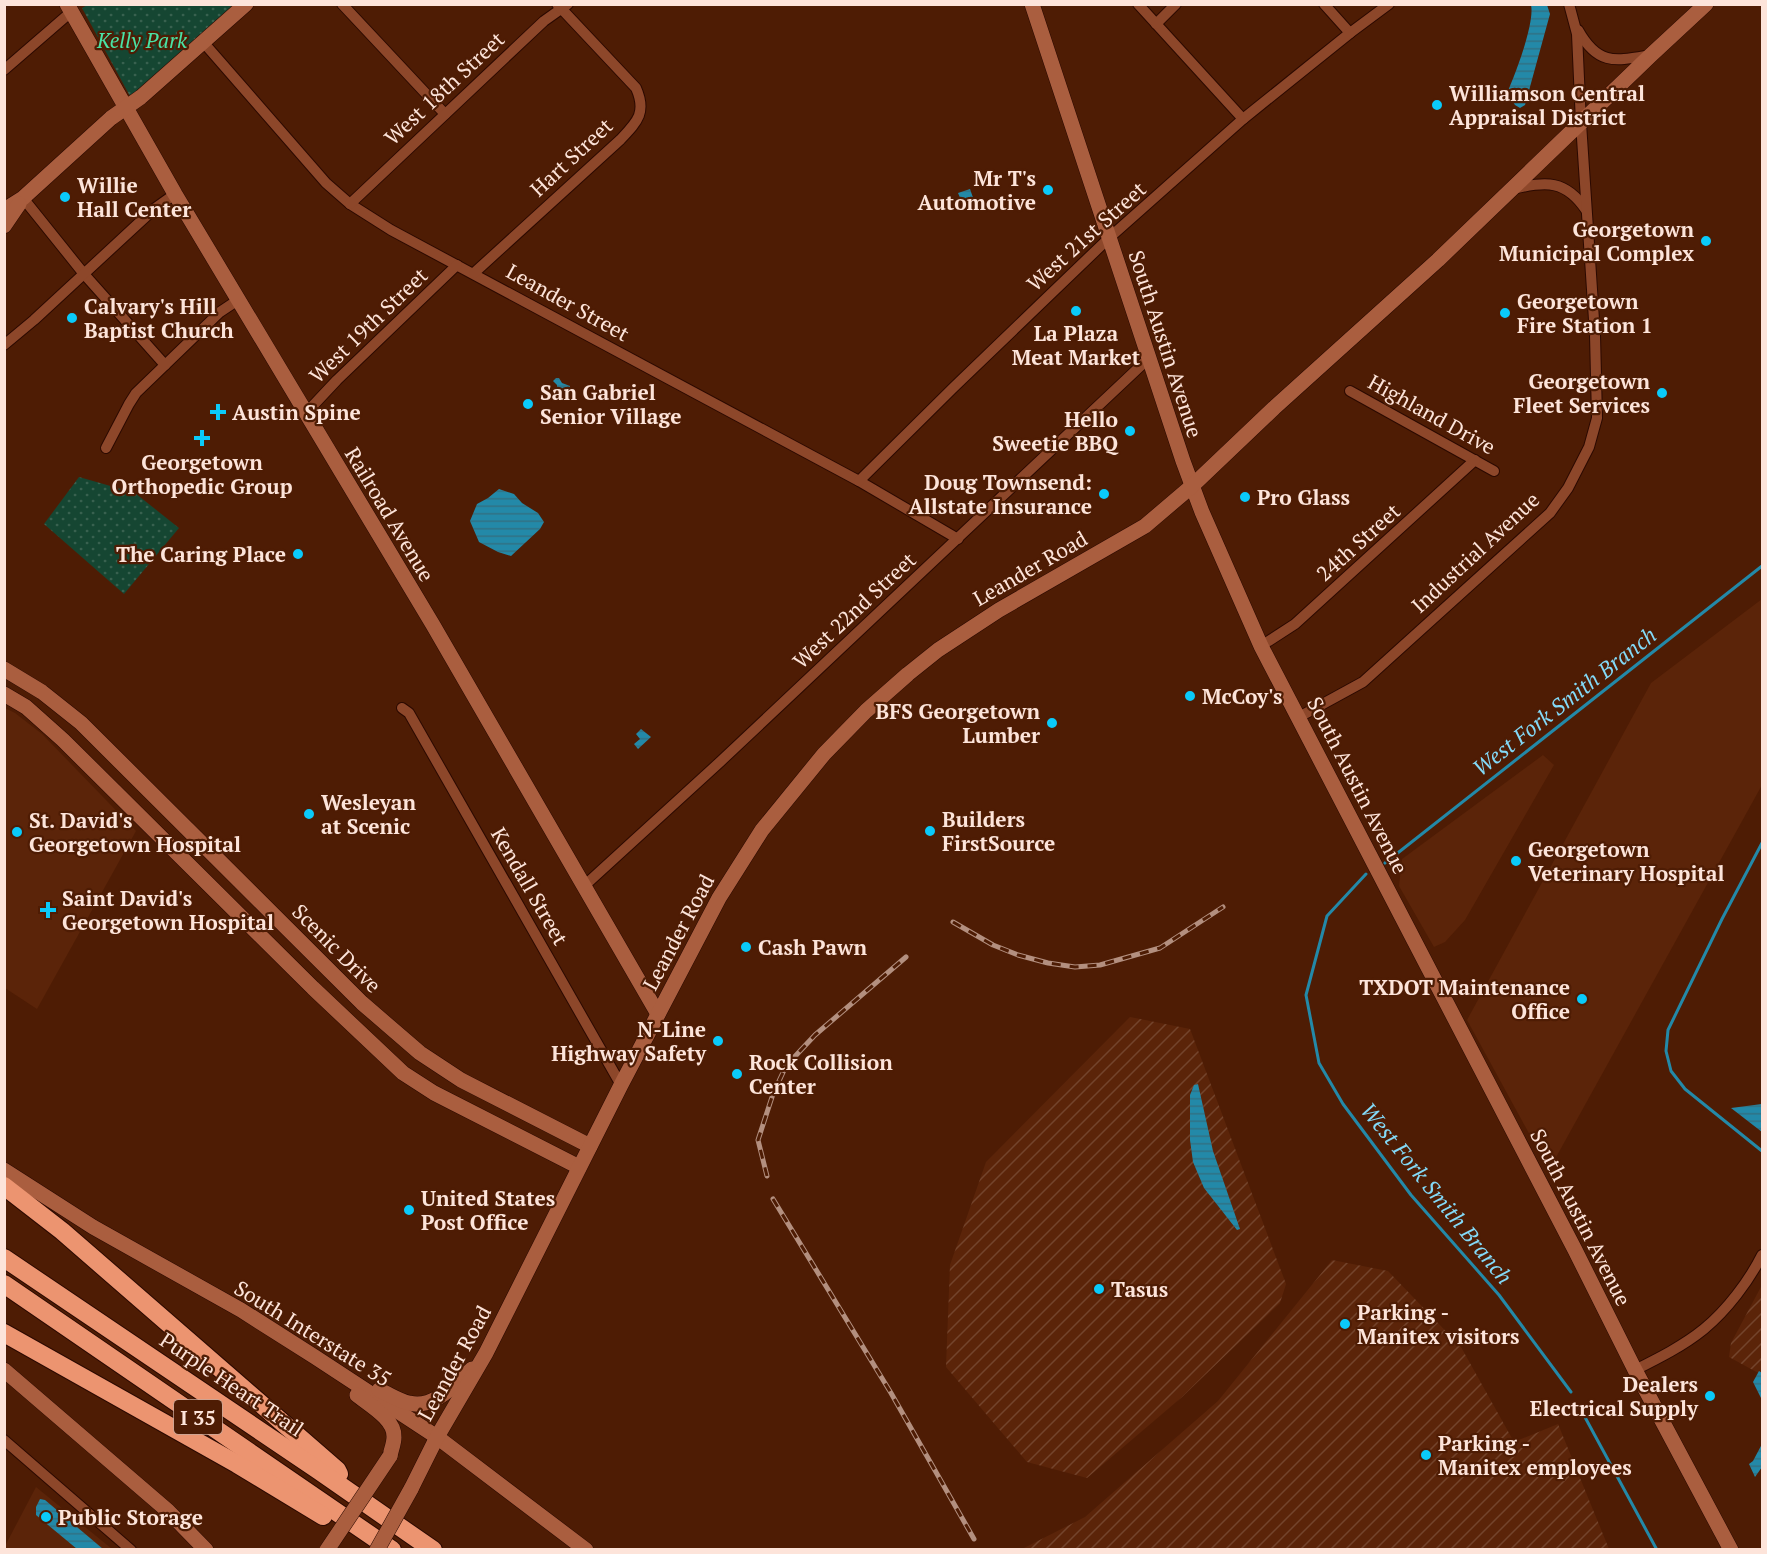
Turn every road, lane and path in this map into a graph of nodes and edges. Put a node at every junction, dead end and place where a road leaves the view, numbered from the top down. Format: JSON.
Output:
{"nodes":[{"id":1,"x":246,"y":4,"type":"edge"},
{"id":2,"x":342,"y":4,"type":"edge"},
{"id":3,"x":1032,"y":4,"type":"edge"},
{"id":4,"x":1138,"y":4,"type":"edge"},
{"id":5,"x":1176,"y":4,"type":"edge"},
{"id":6,"x":1324,"y":4,"type":"edge"},
{"id":7,"x":1389,"y":4,"type":"edge"},
{"id":8,"x":1569,"y":4,"type":"edge"},
{"id":9,"x":1706,"y":4,"type":"edge"},
{"id":10,"x":562,"y":6,"type":"edge"},
{"id":11,"x":69,"y":8,"type":"edge"},
{"id":12,"x":1156,"y":24,"type":"junction"},
{"id":13,"x":1575,"y":24,"type":"junction"},
{"id":14,"x":1350,"y":33,"type":"junction"},
{"id":15,"x":204,"y":43,"type":"junction"},
{"id":16,"x":1651,"y":55,"type":"junction"},
{"id":17,"x":4,"y":70,"type":"edge"},
{"id":18,"x":126,"y":108,"type":"junction"},
{"id":19,"x":445,"y":114,"type":"junction"},
{"id":20,"x":1243,"y":119,"type":"junction"},
{"id":21,"x":1581,"y":123,"type":"junction"},
{"id":22,"x":1513,"y":189,"type":"junction"},
{"id":23,"x":175,"y":195,"type":"junction"},
{"id":24,"x":23,"y":198,"type":"junction"},
{"id":25,"x":350,"y":204,"type":"junction"},
{"id":26,"x":4,"y":210,"type":"edge"},
{"id":27,"x":1587,"y":212,"type":"junction"},
{"id":28,"x":4,"y":226,"type":"edge"},
{"id":29,"x":1109,"y":238,"type":"junction"},
{"id":30,"x":457,"y":265,"type":"junction"},
{"id":31,"x":474,"y":273,"type":"junction"},
{"id":32,"x":84,"y":274,"type":"junction"},
{"id":33,"x":238,"y":300,"type":"junction"},
{"id":34,"x":4,"y":345,"type":"edge"},
{"id":35,"x":1149,"y":358,"type":"junction"},
{"id":36,"x":165,"y":365,"type":"junction"},
{"id":37,"x":1350,"y":391,"type":"dead end"},
{"id":38,"x":306,"y":413,"type":"junction"},
{"id":39,"x":106,"y":448,"type":"dead end"},
{"id":40,"x":1475,"y":460,"type":"junction"},
{"id":41,"x":1494,"y":471,"type":"dead end"},
{"id":42,"x":859,"y":481,"type":"junction"},
{"id":43,"x":1192,"y":486,"type":"junction"},
{"id":44,"x":958,"y":539,"type":"junction"},
{"id":45,"x":1261,"y":646,"type":"junction"},
{"id":46,"x":4,"y":669,"type":"edge"},
{"id":47,"x":20,"y":678,"type":"junction"},
{"id":48,"x":6,"y":695,"type":"edge"},
{"id":49,"x":402,"y":708,"type":"dead end"},
{"id":50,"x":1299,"y":717,"type":"junction"},
{"id":51,"x":81,"y":723,"type":"junction"},
{"id":52,"x":63,"y":740,"type":"junction"},
{"id":53,"x":153,"y":796,"type":"junction"},
{"id":54,"x":137,"y":812,"type":"junction"},
{"id":55,"x":233,"y":874,"type":"junction"},
{"id":56,"x":583,"y":887,"type":"junction"},
{"id":57,"x":216,"y":891,"type":"junction"},
{"id":58,"x":343,"y":983,"type":"junction"},
{"id":59,"x":326,"y":1000,"type":"junction"},
{"id":60,"x":658,"y":1014,"type":"junction"},
{"id":61,"x":420,"y":1053,"type":"junction"},
{"id":62,"x":403,"y":1073,"type":"junction"},
{"id":63,"x":621,"y":1085,"type":"junction"},
{"id":64,"x":590,"y":1146,"type":"junction"},
{"id":65,"x":579,"y":1167,"type":"junction"},
{"id":66,"x":4,"y":1170,"type":"edge"},
{"id":67,"x":4,"y":1186,"type":"edge"},
{"id":68,"x":1762,"y":1255,"type":"edge"},
{"id":69,"x":4,"y":1258,"type":"edge"},
{"id":70,"x":4,"y":1284,"type":"edge"},
{"id":71,"x":4,"y":1334,"type":"edge"},
{"id":72,"x":315,"y":1357,"type":"junction"},
{"id":73,"x":483,"y":1359,"type":"junction"},
{"id":74,"x":4,"y":1370,"type":"edge"},
{"id":75,"x":1635,"y":1370,"type":"junction"},
{"id":76,"x":437,"y":1437,"type":"junction"},
{"id":77,"x":4,"y":1440,"type":"edge"},
{"id":78,"x":345,"y":1490,"type":"junction"},
{"id":79,"x":191,"y":1535,"type":"junction"},
{"id":80,"x":131,"y":1550,"type":"edge"},
{"id":81,"x":206,"y":1550,"type":"edge"},
{"id":82,"x":212,"y":1550,"type":"edge"},
{"id":83,"x":327,"y":1550,"type":"edge"},
{"id":84,"x":376,"y":1550,"type":"edge"},
{"id":85,"x":392,"y":1550,"type":"edge"},
{"id":86,"x":433,"y":1550,"type":"edge"},
{"id":87,"x":586,"y":1550,"type":"edge"},
{"id":88,"x":1731,"y":1550,"type":"edge"}],
"edges":[{"from":1,"to":15,"type":"main road"},
{"from":2,"to":19,"type":"street"},
{"from":3,"to":29,"type":"main road","name":"South Austin Avenue"},
{"from":4,"to":12,"type":"street"},
{"from":5,"to":12,"type":"street"},
{"from":6,"to":14,"type":"street"},
{"from":7,"to":14,"type":"street","name":"West 21st Street"},
{"from":8,"to":13,"type":"street","name":"Industrial Avenue"},
{"from":9,"to":16,"type":"main road","name":"Leander Road"},
{"from":10,"to":19,"type":"street","name":"West 18th Street"},
{"from":10,"to":31,"type":"street","name":"Hart Street"},
{"from":11,"to":17,"type":"street"},
{"from":11,"to":18,"type":"main road","name":"Railroad Avenue"},
{"from":12,"to":20,"type":"street"},
{"from":13,"to":16,"type":"street"},
{"from":13,"to":21,"type":"street","name":"Industrial Avenue"},
{"from":14,"to":20,"type":"street","name":"West 21st Street"},
{"from":15,"to":18,"type":"main road"},
{"from":15,"to":25,"type":"street","name":"Leander Street"},
{"from":16,"to":21,"type":"main road","name":"Leander Road"},
{"from":18,"to":23,"type":"main road","name":"Railroad Avenue"},
{"from":18,"to":24,"type":"main road"},
{"from":19,"to":25,"type":"street","name":"West 18th Street"},
{"from":20,"to":29,"type":"street","name":"West 21st Street"},
{"from":21,"to":22,"type":"main road","name":"Leander Road"},
{"from":21,"to":27,"type":"street","name":"Industrial Avenue"},
{"from":22,"to":27,"type":"street"},
{"from":22,"to":43,"type":"main road","name":"Leander Road"},
{"from":23,"to":32,"type":"street"},
{"from":23,"to":33,"type":"main road","name":"Railroad Avenue"},
{"from":24,"to":26,"type":"main road"},
{"from":24,"to":28,"type":"main road"},
{"from":24,"to":32,"type":"street"},
{"from":25,"to":30,"type":"street","name":"Leander Street"},
{"from":27,"to":50,"type":"street","name":"Industrial Avenue"},
{"from":29,"to":35,"type":"main road","name":"South Austin Avenue"},
{"from":29,"to":42,"type":"street","name":"West 21st Street"},
{"from":30,"to":31,"type":"street","name":"Leander Street"},
{"from":30,"to":38,"type":"street","name":"West 19th Street"},
{"from":31,"to":42,"type":"street","name":"Leander Street"},
{"from":32,"to":34,"type":"street"},
{"from":32,"to":36,"type":"street"},
{"from":33,"to":36,"type":"street"},
{"from":33,"to":38,"type":"main road","name":"Railroad Avenue"},
{"from":35,"to":43,"type":"main road","name":"South Austin Avenue"},
{"from":35,"to":44,"type":"street","name":"West 22nd Street"},
{"from":36,"to":39,"type":"street"},
{"from":37,"to":40,"type":"street","name":"Highland Drive"},
{"from":38,"to":56,"type":"main road","name":"Railroad Avenue"},
{"from":40,"to":41,"type":"street","name":"Highland Drive"},
{"from":40,"to":45,"type":"street","name":"24th Street"},
{"from":42,"to":44,"type":"street","name":"Leander Street"},
{"from":43,"to":45,"type":"main road","name":"South Austin Avenue"},
{"from":43,"to":60,"type":"main road","name":"Leander Road"},
{"from":44,"to":56,"type":"street","name":"West 22nd Street"},
{"from":45,"to":50,"type":"main road","name":"South Austin Avenue"},
{"from":46,"to":47,"type":"main road","name":"Scenic Drive"},
{"from":47,"to":48,"type":"main road"},
{"from":47,"to":51,"type":"main road","name":"Scenic Drive"},
{"from":48,"to":52,"type":"main road","name":"Scenic Drive"},
{"from":49,"to":63,"type":"street","name":"Kendall Street"},
{"from":50,"to":75,"type":"main road","name":"South Austin Avenue"},
{"from":51,"to":52,"type":"main road"},
{"from":51,"to":53,"type":"main road","name":"Scenic Drive"},
{"from":52,"to":54,"type":"main road","name":"Scenic Drive"},
{"from":53,"to":54,"type":"main road"},
{"from":53,"to":55,"type":"main road","name":"Scenic Drive"},
{"from":54,"to":57,"type":"main road","name":"Scenic Drive"},
{"from":55,"to":57,"type":"main road"},
{"from":55,"to":58,"type":"main road","name":"Scenic Drive"},
{"from":56,"to":60,"type":"main road","name":"Railroad Avenue"},
{"from":57,"to":59,"type":"main road","name":"Scenic Drive"},
{"from":58,"to":59,"type":"main road"},
{"from":58,"to":61,"type":"main road","name":"Scenic Drive"},
{"from":59,"to":62,"type":"main road","name":"Scenic Drive"},
{"from":60,"to":63,"type":"main road","name":"Leander Road"},
{"from":61,"to":62,"type":"main road"},
{"from":61,"to":64,"type":"main road","name":"Scenic Drive"},
{"from":62,"to":65,"type":"main road","name":"Scenic Drive"},
{"from":63,"to":64,"type":"main road","name":"Leander Road"},
{"from":64,"to":65,"type":"main road","name":"Leander Road"},
{"from":65,"to":73,"type":"main road","name":"Leander Road"},
{"from":66,"to":72,"type":"main road","name":"South Interstate 35"},
{"from":67,"to":78,"type":"highway"},
{"from":68,"to":75,"type":"street"},
{"from":69,"to":78,"type":"highway","name":"Purple Heart Trail","number":"I 35"},
{"from":70,"to":85,"type":"highway","number":"I 35"},
{"from":71,"to":84,"type":"highway"},
{"from":72,"to":73,"type":"main road"},
{"from":72,"to":76,"type":"main road","name":"South Interstate 35"},
{"from":72,"to":83,"type":"main road","bridge":true},
{"from":73,"to":76,"type":"main road","name":"Leander Road"},
{"from":74,"to":79,"type":"main road"},
{"from":75,"to":88,"type":"main road","name":"South Austin Avenue"},
{"from":76,"to":84,"type":"main road","name":"Leander Road","bridge":true},
{"from":76,"to":87,"type":"main road","name":"South Interstate 35"},
{"from":77,"to":80,"type":"street"},
{"from":78,"to":86,"type":"highway","name":"Purple Heart Trail","number":"I 35"},
{"from":79,"to":81,"type":"main road"},
{"from":79,"to":82,"type":"main road"}]}
